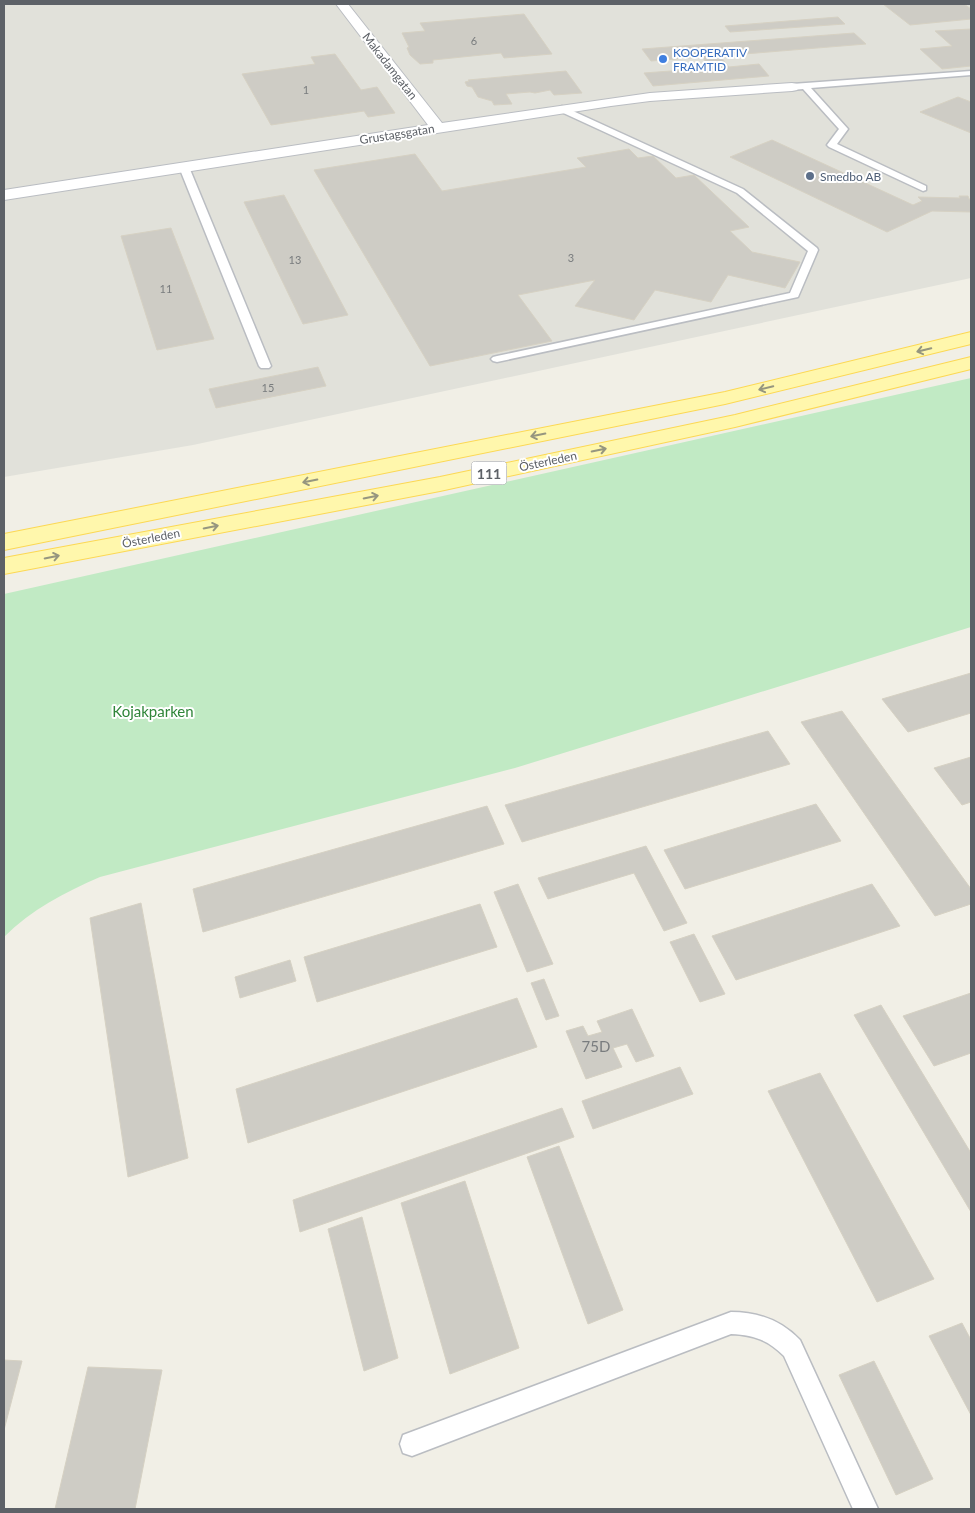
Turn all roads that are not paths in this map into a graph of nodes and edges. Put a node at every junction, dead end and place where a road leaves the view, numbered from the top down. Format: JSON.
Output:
{"nodes":[{"id":1,"x":342,"y":4,"type":"edge"},
{"id":2,"x":971,"y":73,"type":"edge"},
{"id":3,"x":799,"y":87,"type":"junction"},
{"id":4,"x":562,"y":109,"type":"junction"},
{"id":5,"x":438,"y":128,"type":"junction"},
{"id":6,"x":184,"y":167,"type":"junction"},
{"id":7,"x":923,"y":188,"type":"dead end"},
{"id":8,"x":4,"y":195,"type":"edge"},
{"id":9,"x":971,"y":338,"type":"edge"},
{"id":10,"x":497,"y":359,"type":"dead end"},
{"id":11,"x":971,"y":363,"type":"edge"},
{"id":12,"x":265,"y":366,"type":"dead end"},
{"id":13,"x":4,"y":542,"type":"edge"},
{"id":14,"x":4,"y":566,"type":"edge"},
{"id":15,"x":412,"y":1444,"type":"dead end"},
{"id":16,"x":866,"y":1509,"type":"edge"}],
"edges":[{"from":1,"to":5,"type":"street","name":"Makadamgatan"},
{"from":2,"to":3,"type":"lane"},
{"from":3,"to":4,"type":"street","name":"Grustagsgatan"},
{"from":3,"to":7,"type":"lane"},
{"from":4,"to":5,"type":"street","name":"Grustagsgatan"},
{"from":4,"to":10,"type":"lane"},
{"from":5,"to":6,"type":"street","name":"Grustagsgatan"},
{"from":6,"to":8,"type":"street","name":"Grustagsgatan"},
{"from":6,"to":12,"type":"lane"},
{"from":9,"to":13,"type":"main road","name":"Österleden","number":"111","one_way":true},
{"from":14,"to":11,"type":"main road","name":"Österleden","number":"111","one_way":true},
{"from":15,"to":16,"type":"lane"}]}
